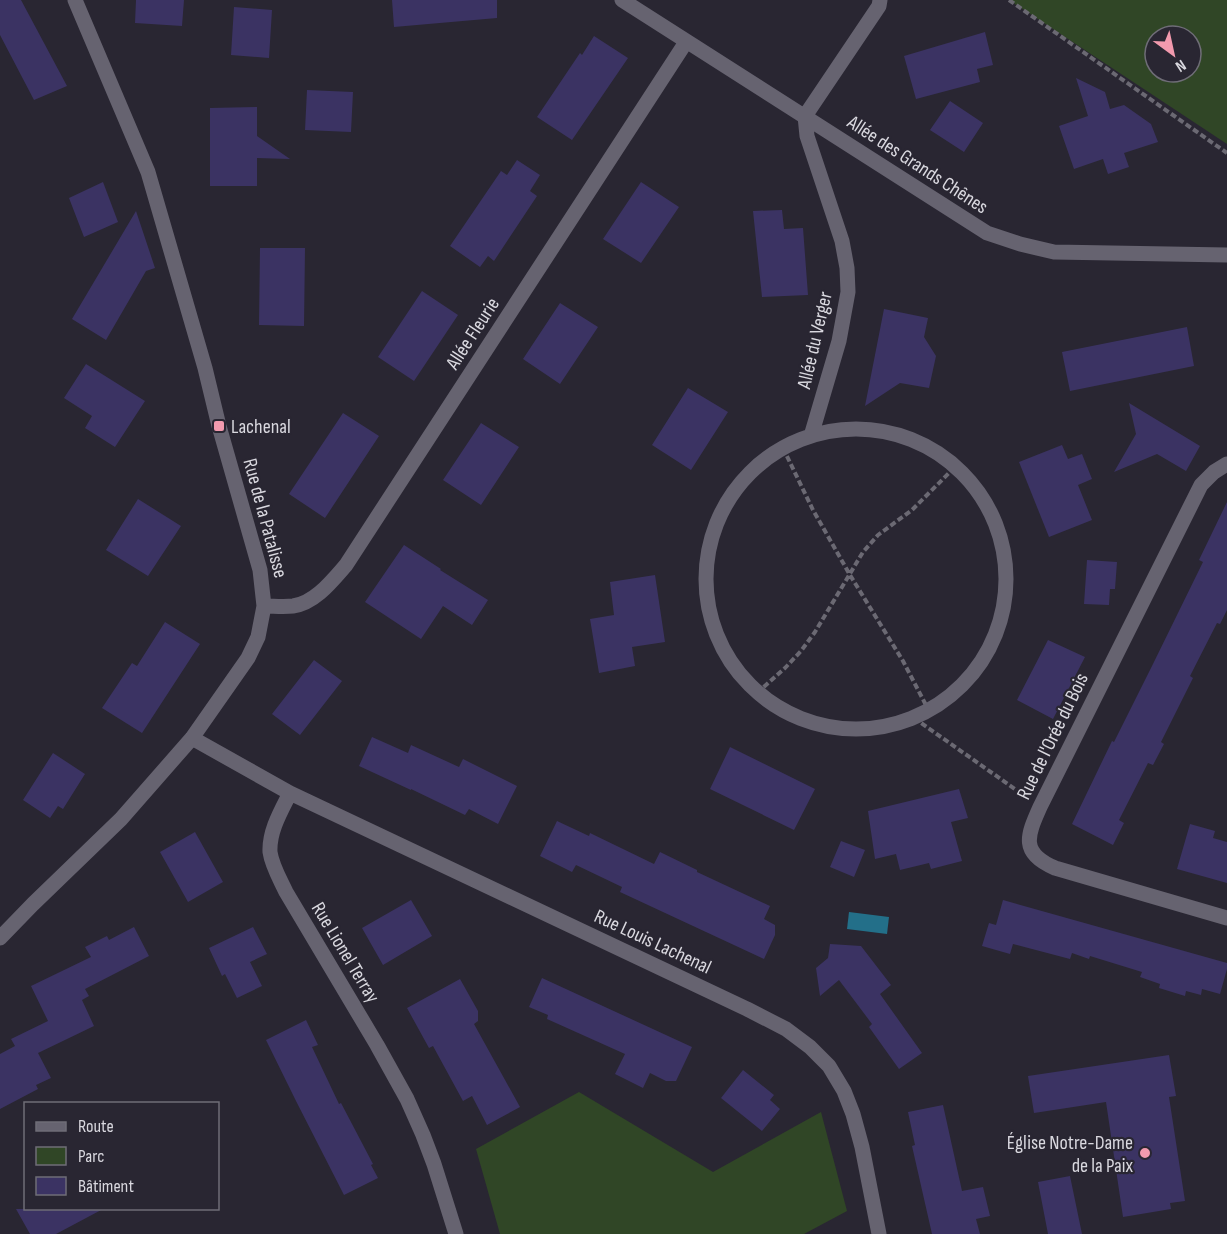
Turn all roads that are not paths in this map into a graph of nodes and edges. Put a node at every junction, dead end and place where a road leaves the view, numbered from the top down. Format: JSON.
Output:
{"nodes":[{"id":1,"x":75,"y":0,"type":"edge"},
{"id":2,"x":622,"y":0,"type":"edge"},
{"id":3,"x":880,"y":0,"type":"edge"},
{"id":4,"x":686,"y":42,"type":"junction"},
{"id":5,"x":805,"y":116,"type":"junction"},
{"id":6,"x":1227,"y":255,"type":"edge"},
{"id":7,"x":811,"y":436,"type":"junction"},
{"id":8,"x":1227,"y":464,"type":"edge"},
{"id":9,"x":264,"y":606,"type":"junction"},
{"id":10,"x":192,"y":738,"type":"junction"},
{"id":11,"x":290,"y":793,"type":"junction"},
{"id":12,"x":1227,"y":918,"type":"edge"},
{"id":13,"x":0,"y":938,"type":"edge"},
{"id":14,"x":456,"y":1234,"type":"edge"},
{"id":15,"x":879,"y":1234,"type":"edge"}],
"edges":[{"from":1,"to":9,"type":"street","name":"Rue de la Patalisse"},
{"from":2,"to":4,"type":"street","name":"Allée des Grands Chênes"},
{"from":3,"to":5,"type":"street"},
{"from":4,"to":5,"type":"street","name":"Allée des Grands Chênes"},
{"from":4,"to":9,"type":"street","name":"Allée Fleurie"},
{"from":5,"to":6,"type":"street","name":"Allée des Grands Chênes"},
{"from":5,"to":7,"type":"street","name":"Allée du Verger"},
{"from":7,"to":7,"type":"street"},
{"from":8,"to":12,"type":"street","name":"Rue de l'Orée du Bois"},
{"from":9,"to":10,"type":"street","name":"Rue de la Patalisse"},
{"from":10,"to":11,"type":"street"},
{"from":10,"to":13,"type":"street","name":"Rue de la Patalisse"},
{"from":11,"to":14,"type":"street","name":"Rue Lionel Terray"},
{"from":11,"to":15,"type":"street","name":"Rue Louis Lachenal"}]}
